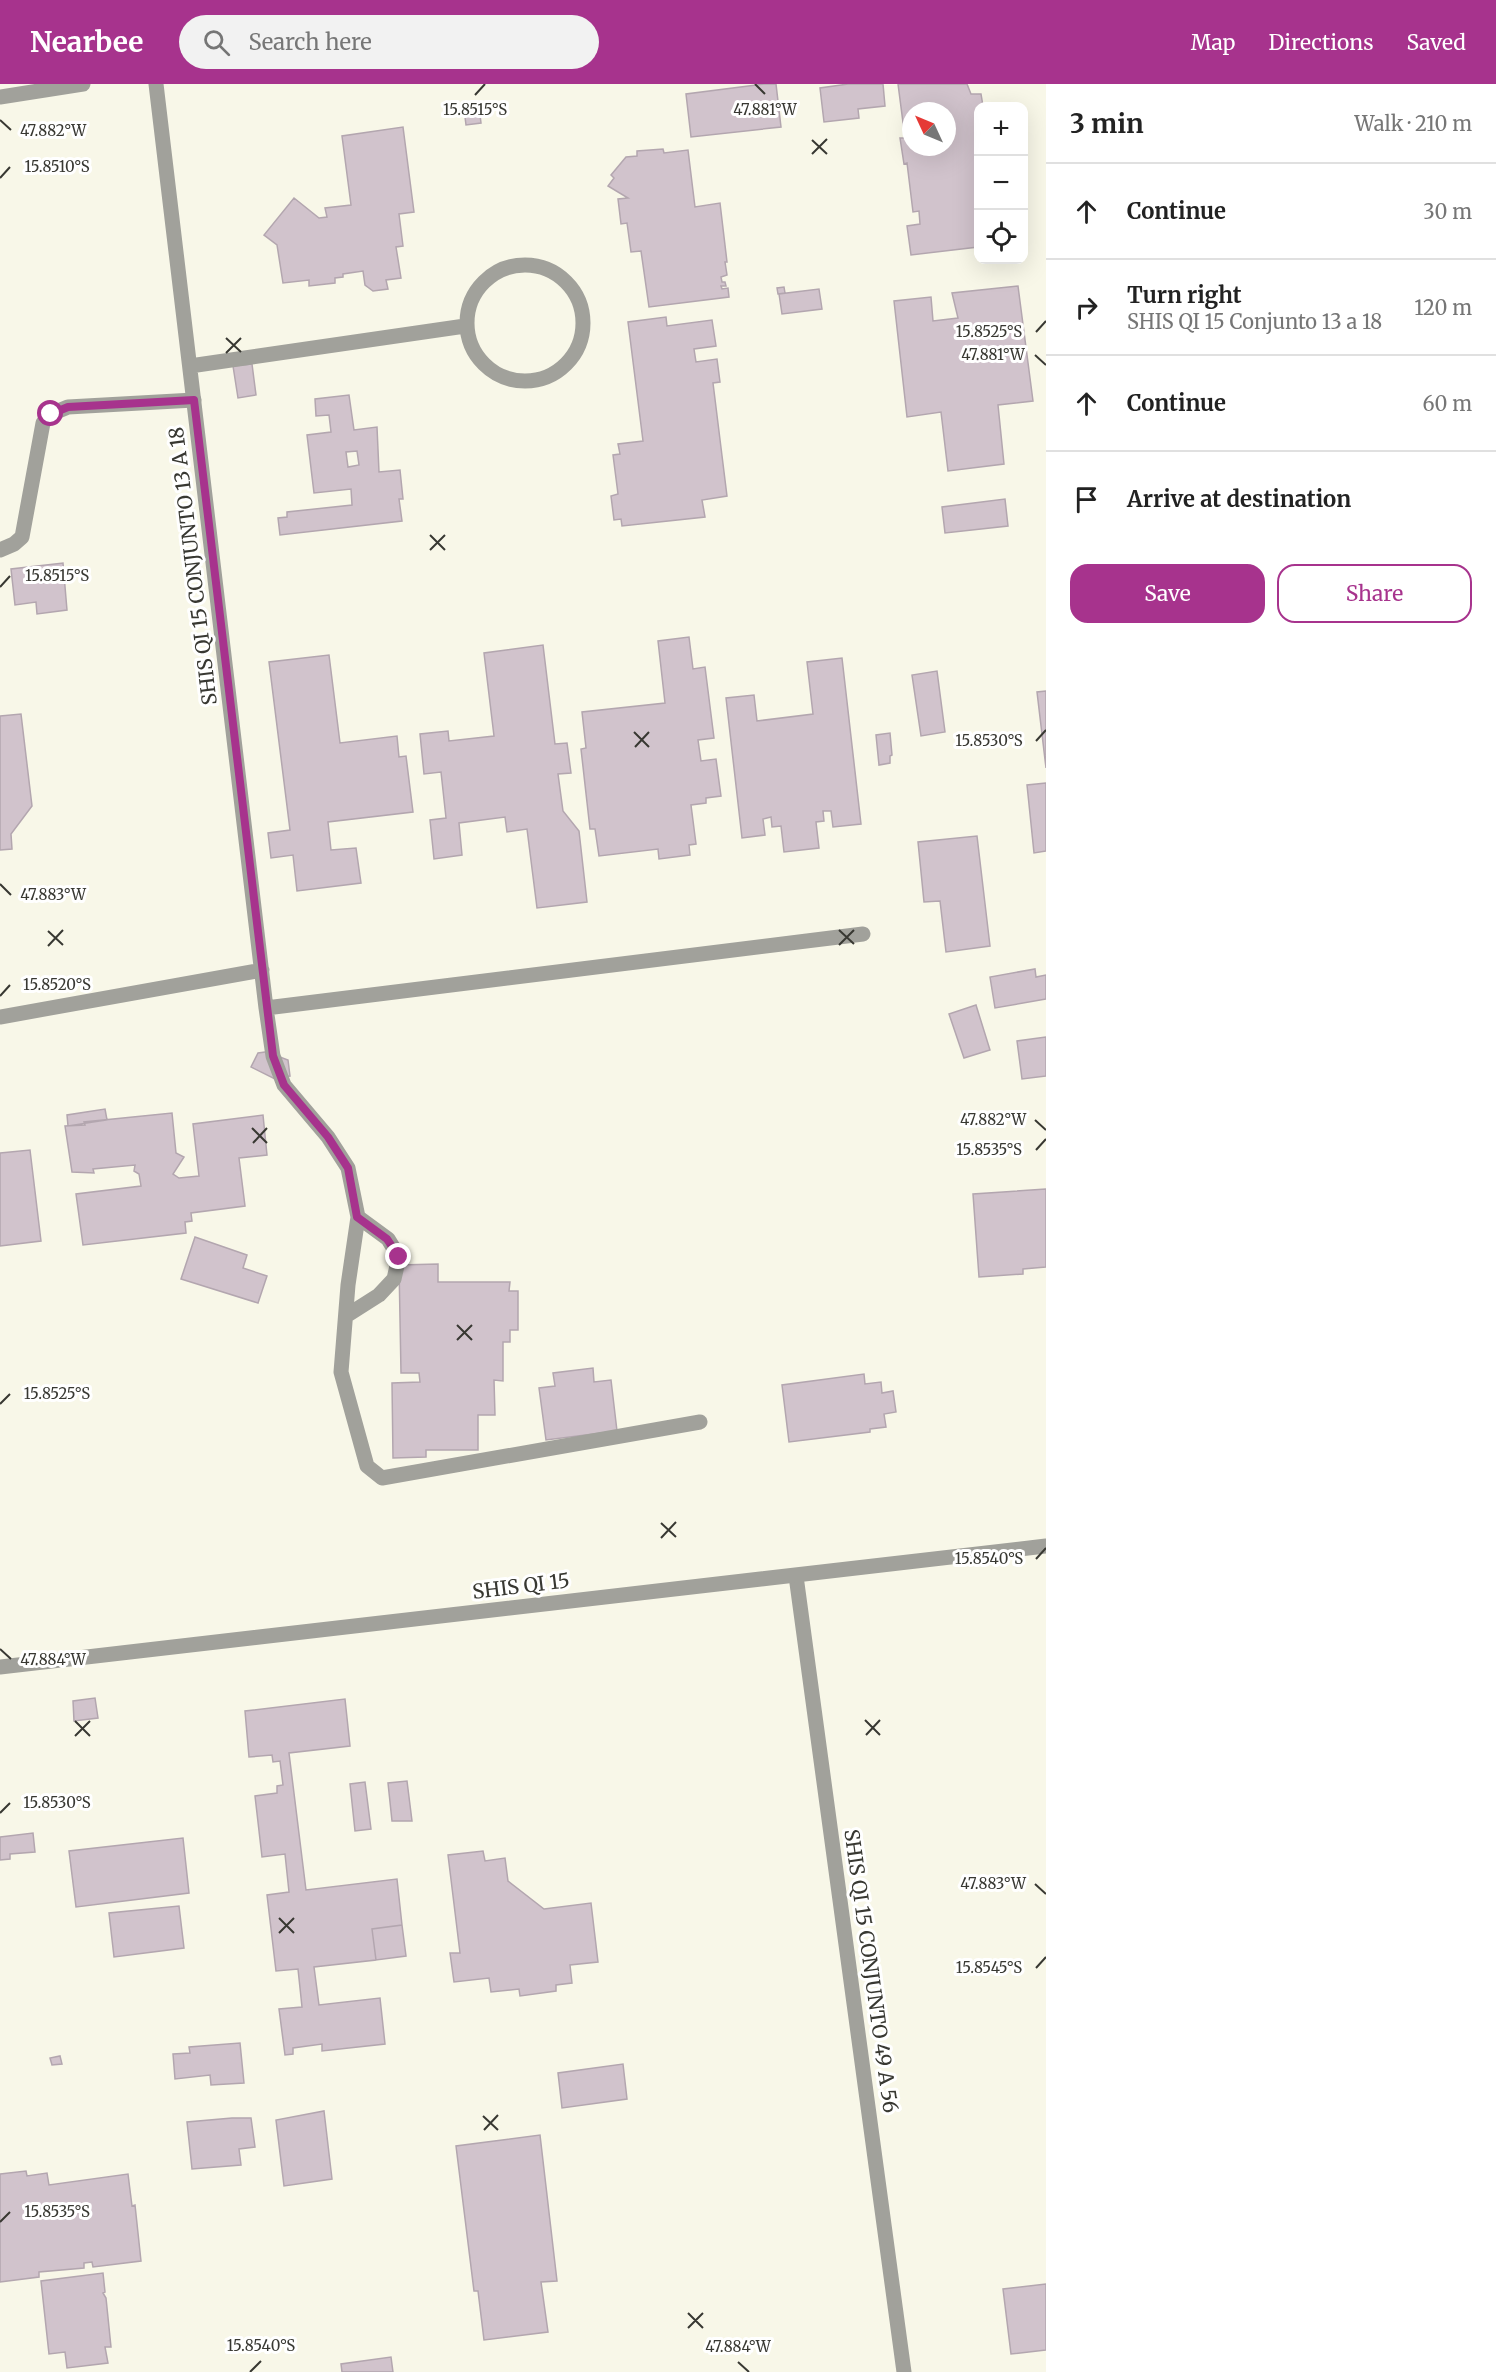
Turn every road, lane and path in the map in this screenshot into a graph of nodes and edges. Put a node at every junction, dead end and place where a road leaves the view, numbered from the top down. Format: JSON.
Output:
{"nodes":[{"id":1,"x":83,"y":84,"type":"edge"},
{"id":2,"x":156,"y":84,"type":"edge"},
{"id":3,"x":0,"y":96,"type":"edge"},
{"id":4,"x":465,"y":326,"type":"junction"},
{"id":5,"x":190,"y":366,"type":"junction"},
{"id":6,"x":194,"y":400,"type":"junction"},
{"id":7,"x":0,"y":550,"type":"edge"},
{"id":8,"x":863,"y":934,"type":"dead end"},
{"id":9,"x":262,"y":970,"type":"junction"},
{"id":10,"x":266,"y":1008,"type":"junction"},
{"id":11,"x":0,"y":1017,"type":"edge"},
{"id":12,"x":357,"y":1217,"type":"junction"},
{"id":13,"x":346,"y":1316,"type":"junction"},
{"id":14,"x":700,"y":1422,"type":"dead end"},
{"id":15,"x":1046,"y":1546,"type":"edge"},
{"id":16,"x":796,"y":1576,"type":"junction"},
{"id":17,"x":0,"y":1667,"type":"edge"},
{"id":18,"x":904,"y":2372,"type":"edge"}],
"edges":[{"from":1,"to":3,"type":"street"},
{"from":2,"to":5,"type":"street","name":"SHIS QI 15 CONJUNTO 13 A 18"},
{"from":4,"to":4,"type":"street"},
{"from":4,"to":5,"type":"street"},
{"from":5,"to":6,"type":"street","name":"SHIS QI 15 CONJUNTO 13 A 18"},
{"from":6,"to":7,"type":"street"},
{"from":6,"to":9,"type":"street","name":"SHIS QI 15 CONJUNTO 13 A 18"},
{"from":8,"to":10,"type":"street"},
{"from":9,"to":10,"type":"street","name":"SHIS QI 15 CONJUNTO 13 A 18"},
{"from":9,"to":11,"type":"street"},
{"from":10,"to":12,"type":"street","name":"SHIS QI 15 CONJUNTO 13 A 18"},
{"from":12,"to":13,"type":"street","name":"SHIS QI 15 CONJUNTO 13 A 18"},
{"from":12,"to":13,"type":"street"},
{"from":13,"to":14,"type":"street","name":"SHIS QI 15 CONJUNTO 13 A 18"},
{"from":15,"to":16,"type":"street","name":"SHIS QI 15"},
{"from":16,"to":17,"type":"street","name":"SHIS QI 15"},
{"from":16,"to":18,"type":"street","name":"SHIS QI 15 CONJUNTO 49 A 56"}]}
